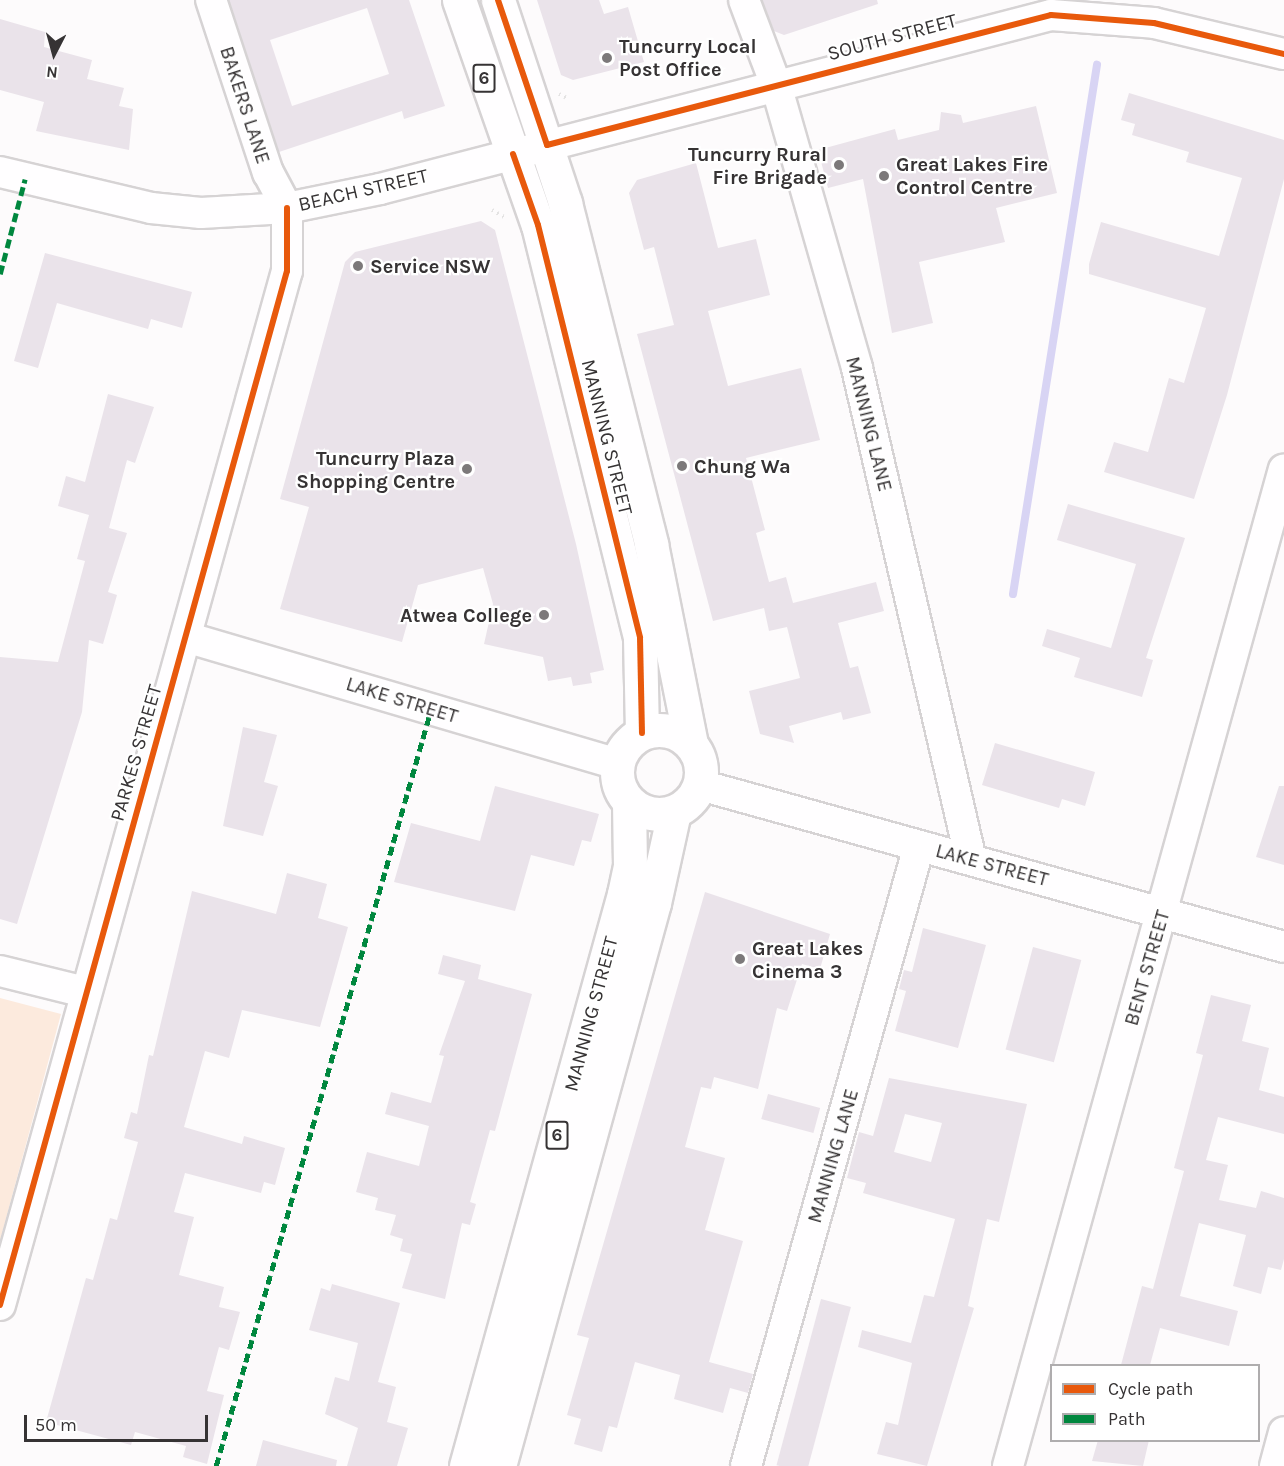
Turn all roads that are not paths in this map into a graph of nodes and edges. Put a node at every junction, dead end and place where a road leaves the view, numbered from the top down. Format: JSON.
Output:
{"nodes":[{"id":1,"x":211,"y":0,"type":"edge"},
{"id":2,"x":459,"y":0,"type":"edge"},
{"id":3,"x":498,"y":0,"type":"edge"},
{"id":4,"x":744,"y":0,"type":"edge"},
{"id":5,"x":1016,"y":11,"type":"edge"},
{"id":6,"x":1284,"y":54,"type":"edge"},
{"id":7,"x":776,"y":84,"type":"junction"},
{"id":8,"x":547,"y":145,"type":"junction"},
{"id":9,"x":513,"y":154,"type":"junction"},
{"id":10,"x":0,"y":172,"type":"edge"},
{"id":11,"x":287,"y":208,"type":"junction"},
{"id":12,"x":1284,"y":470,"type":"edge"},
{"id":13,"x":186,"y":637,"type":"junction"},
{"id":14,"x":642,"y":733,"type":"junction"},
{"id":15,"x":691,"y":744,"type":"junction"},
{"id":16,"x":617,"y":764,"type":"junction"},
{"id":17,"x":700,"y":785,"type":"junction"},
{"id":18,"x":629,"y":801,"type":"junction"},
{"id":19,"x":674,"y":812,"type":"junction"},
{"id":20,"x":920,"y":846,"type":"junction"},
{"id":21,"x":970,"y":856,"type":"junction"},
{"id":22,"x":1162,"y":912,"type":"junction"},
{"id":23,"x":1284,"y":947,"type":"edge"},
{"id":24,"x":0,"y":971,"type":"edge"},
{"id":25,"x":85,"y":992,"type":"junction"},
{"id":26,"x":0,"y":1305,"type":"edge"},
{"id":27,"x":1284,"y":1432,"type":"edge"},
{"id":28,"x":465,"y":1466,"type":"edge"},
{"id":29,"x":499,"y":1466,"type":"edge"},
{"id":30,"x":746,"y":1466,"type":"edge"},
{"id":31,"x":1008,"y":1466,"type":"edge"},
{"id":32,"x":1275,"y":1466,"type":"edge"}],
"edges":[{"from":1,"to":11,"type":"street","name":"BAKERS LANE"},
{"from":2,"to":9,"type":"main road","name":"MANNING STREET","number":"6"},
{"from":3,"to":8,"type":"main road","name":"MANNING STREET","number":"6"},
{"from":4,"to":7,"type":"street","name":"MANNING LANE"},
{"from":5,"to":6,"type":"street","name":"SOUTH STREET"},
{"from":5,"to":7,"type":"street","name":"SOUTH STREET"},
{"from":7,"to":8,"type":"street","name":"SOUTH STREET"},
{"from":7,"to":21,"type":"street","name":"MANNING LANE"},
{"from":8,"to":9,"type":"street","name":"SOUTH STREET"},
{"from":8,"to":15,"type":"main road","name":"MANNING STREET","number":"6"},
{"from":9,"to":11,"type":"street","name":"BEACH STREET"},
{"from":9,"to":14,"type":"main road","name":"MANNING STREET","number":"6"},
{"from":10,"to":11,"type":"street","name":"BEACH STREET"},
{"from":11,"to":13,"type":"street","name":"PARKES STREET"},
{"from":12,"to":22,"type":"street","name":"BENT STREET"},
{"from":13,"to":16,"type":"street","name":"LAKE STREET"},
{"from":13,"to":25,"type":"street","name":"PARKES STREET"},
{"from":14,"to":15,"type":"main road"},
{"from":14,"to":16,"type":"main road"},
{"from":15,"to":17,"type":"main road","number":"6"},
{"from":16,"to":18,"type":"main road","number":"6"},
{"from":17,"to":19,"type":"main road"},
{"from":17,"to":20,"type":"street","name":"LAKE STREET"},
{"from":18,"to":19,"type":"main road"},
{"from":18,"to":28,"type":"main road","name":"MANNING STREET","number":"6"},
{"from":19,"to":29,"type":"main road","name":"MANNING STREET","number":"6"},
{"from":20,"to":21,"type":"street","name":"LAKE STREET"},
{"from":20,"to":30,"type":"street","name":"MANNING LANE"},
{"from":21,"to":22,"type":"street","name":"LAKE STREET"},
{"from":22,"to":23,"type":"street","name":"LAKE STREET"},
{"from":22,"to":31,"type":"street","name":"BENT STREET"},
{"from":24,"to":25,"type":"street"},
{"from":25,"to":26,"type":"street","name":"PARKES STREET"},
{"from":27,"to":32,"type":"street"}]}
